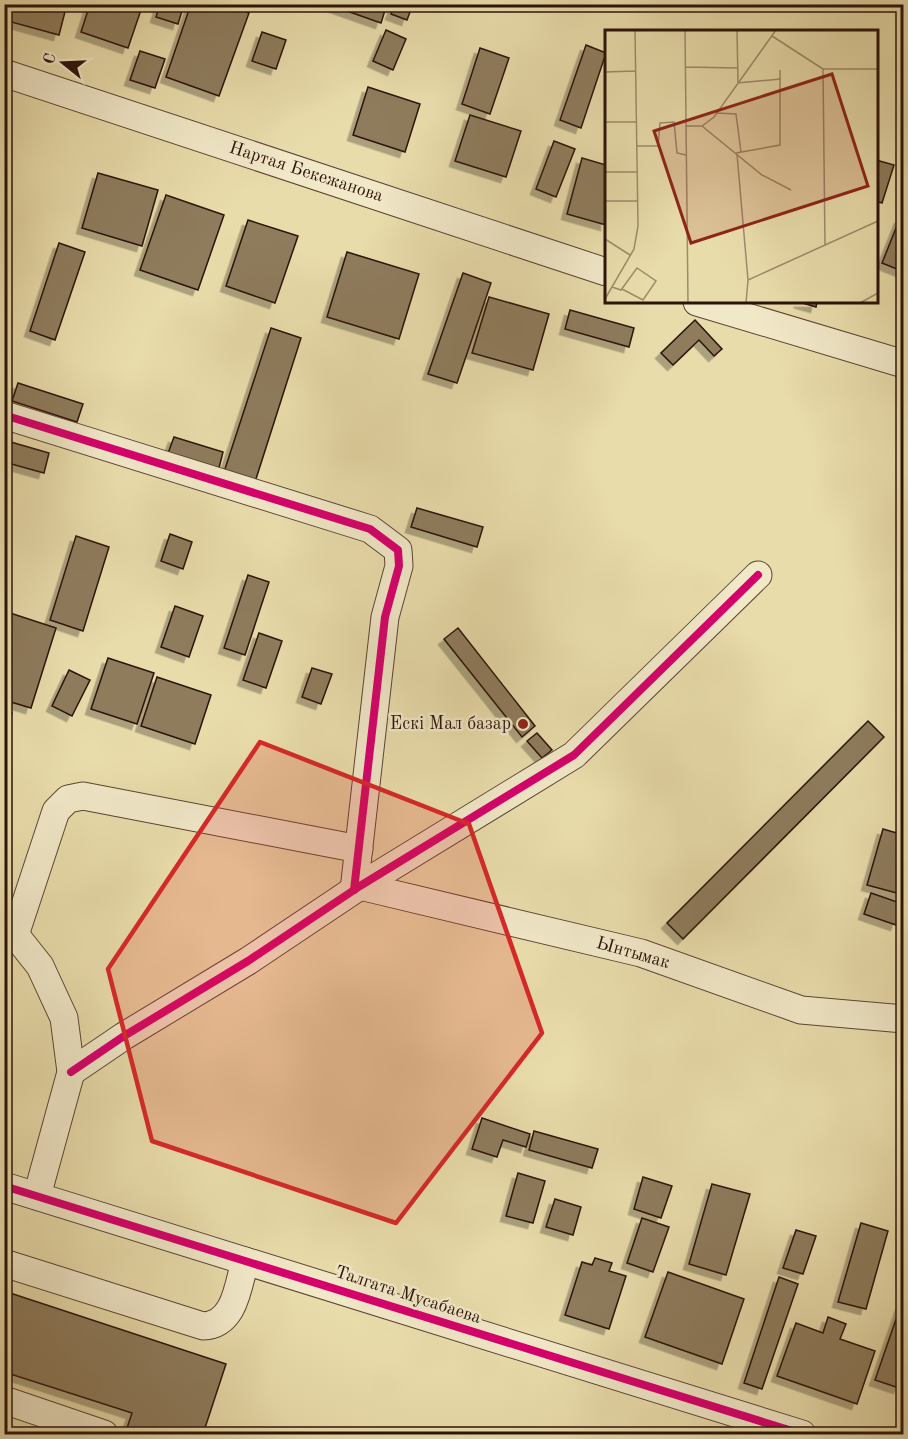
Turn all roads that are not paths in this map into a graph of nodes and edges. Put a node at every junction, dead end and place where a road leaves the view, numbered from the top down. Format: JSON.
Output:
{"nodes":[{"id":1,"x":4,"y":73,"type":"edge"},
{"id":2,"x":605,"y":272,"type":"edge"},
{"id":3,"x":700,"y":303,"type":"edge"},
{"id":4,"x":903,"y":364,"type":"edge"},
{"id":5,"x":4,"y":415,"type":"edge"},
{"id":6,"x":758,"y":575,"type":"dead end"},
{"id":7,"x":359,"y":849,"type":"junction"},
{"id":8,"x":357,"y":888,"type":"junction"},
{"id":9,"x":10,"y":928,"type":"edge"},
{"id":10,"x":903,"y":1019,"type":"edge"},
{"id":11,"x":71,"y":1072,"type":"junction"},
{"id":12,"x":4,"y":1186,"type":"edge"},
{"id":13,"x":37,"y":1196,"type":"junction"},
{"id":14,"x":245,"y":1261,"type":"junction"},
{"id":15,"x":4,"y":1263,"type":"edge"},
{"id":16,"x":4,"y":1400,"type":"edge"},
{"id":17,"x":104,"y":1434,"type":"edge"},
{"id":18,"x":802,"y":1434,"type":"edge"}],
"edges":[{"from":1,"to":2,"type":"street","name":"Нартая Бекежанова"},
{"from":3,"to":4,"type":"street"},
{"from":5,"to":7,"type":"street"},
{"from":6,"to":8,"type":"street"},
{"from":7,"to":8,"type":"street"},
{"from":7,"to":9,"type":"street"},
{"from":8,"to":10,"type":"street","name":"Ынтымак"},
{"from":8,"to":11,"type":"street"},
{"from":9,"to":11,"type":"street"},
{"from":11,"to":13,"type":"street"},
{"from":12,"to":13,"type":"street","name":"Талгата Мусабаева"},
{"from":13,"to":14,"type":"street","name":"Талгата Мусабаева"},
{"from":14,"to":15,"type":"street"},
{"from":14,"to":18,"type":"street","name":"Талгата Мусабаева"},
{"from":16,"to":17,"type":"street"}]}
